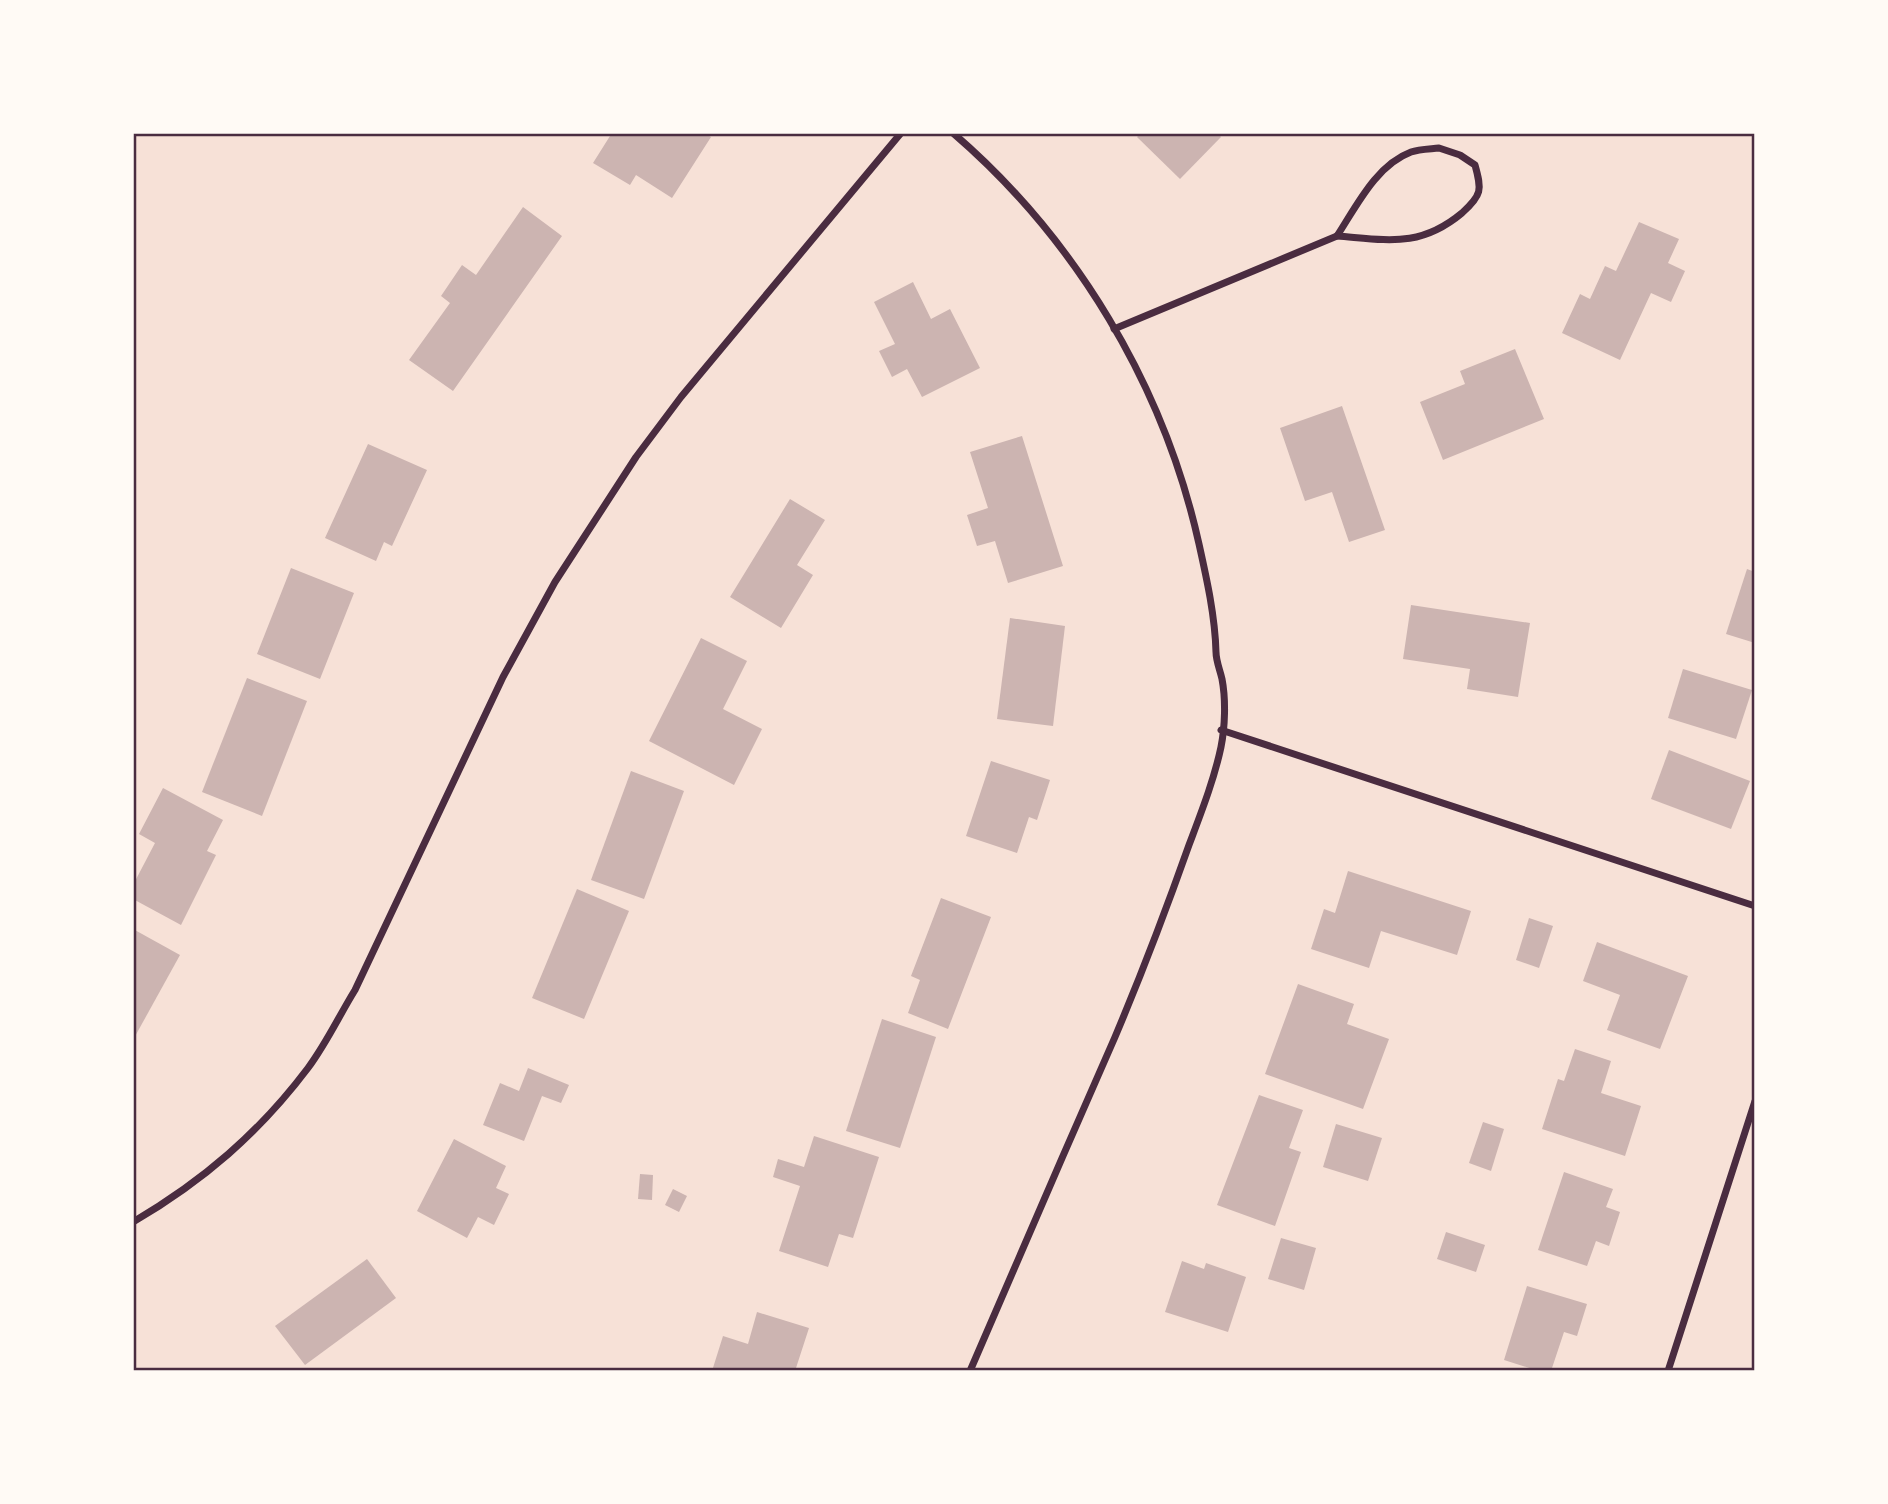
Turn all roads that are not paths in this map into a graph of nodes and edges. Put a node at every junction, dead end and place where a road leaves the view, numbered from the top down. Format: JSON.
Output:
{"nodes":[{"id":1,"x":901,"y":133,"type":"edge"},
{"id":2,"x":953,"y":133,"type":"edge"},
{"id":3,"x":1337,"y":236,"type":"junction"},
{"id":4,"x":1114,"y":329,"type":"junction"},
{"id":5,"x":1221,"y":730,"type":"junction"},
{"id":6,"x":1755,"y":906,"type":"edge"},
{"id":7,"x":1755,"y":1101,"type":"edge"},
{"id":8,"x":133,"y":1222,"type":"edge"},
{"id":9,"x":970,"y":1371,"type":"edge"},
{"id":10,"x":1668,"y":1371,"type":"edge"}],
"edges":[{"from":1,"to":8,"type":"street"},
{"from":2,"to":4,"type":"street"},
{"from":3,"to":3,"type":"street"},
{"from":3,"to":4,"type":"street"},
{"from":4,"to":5,"type":"street"},
{"from":5,"to":6,"type":"street"},
{"from":5,"to":9,"type":"street"},
{"from":7,"to":10,"type":"street"}]}
